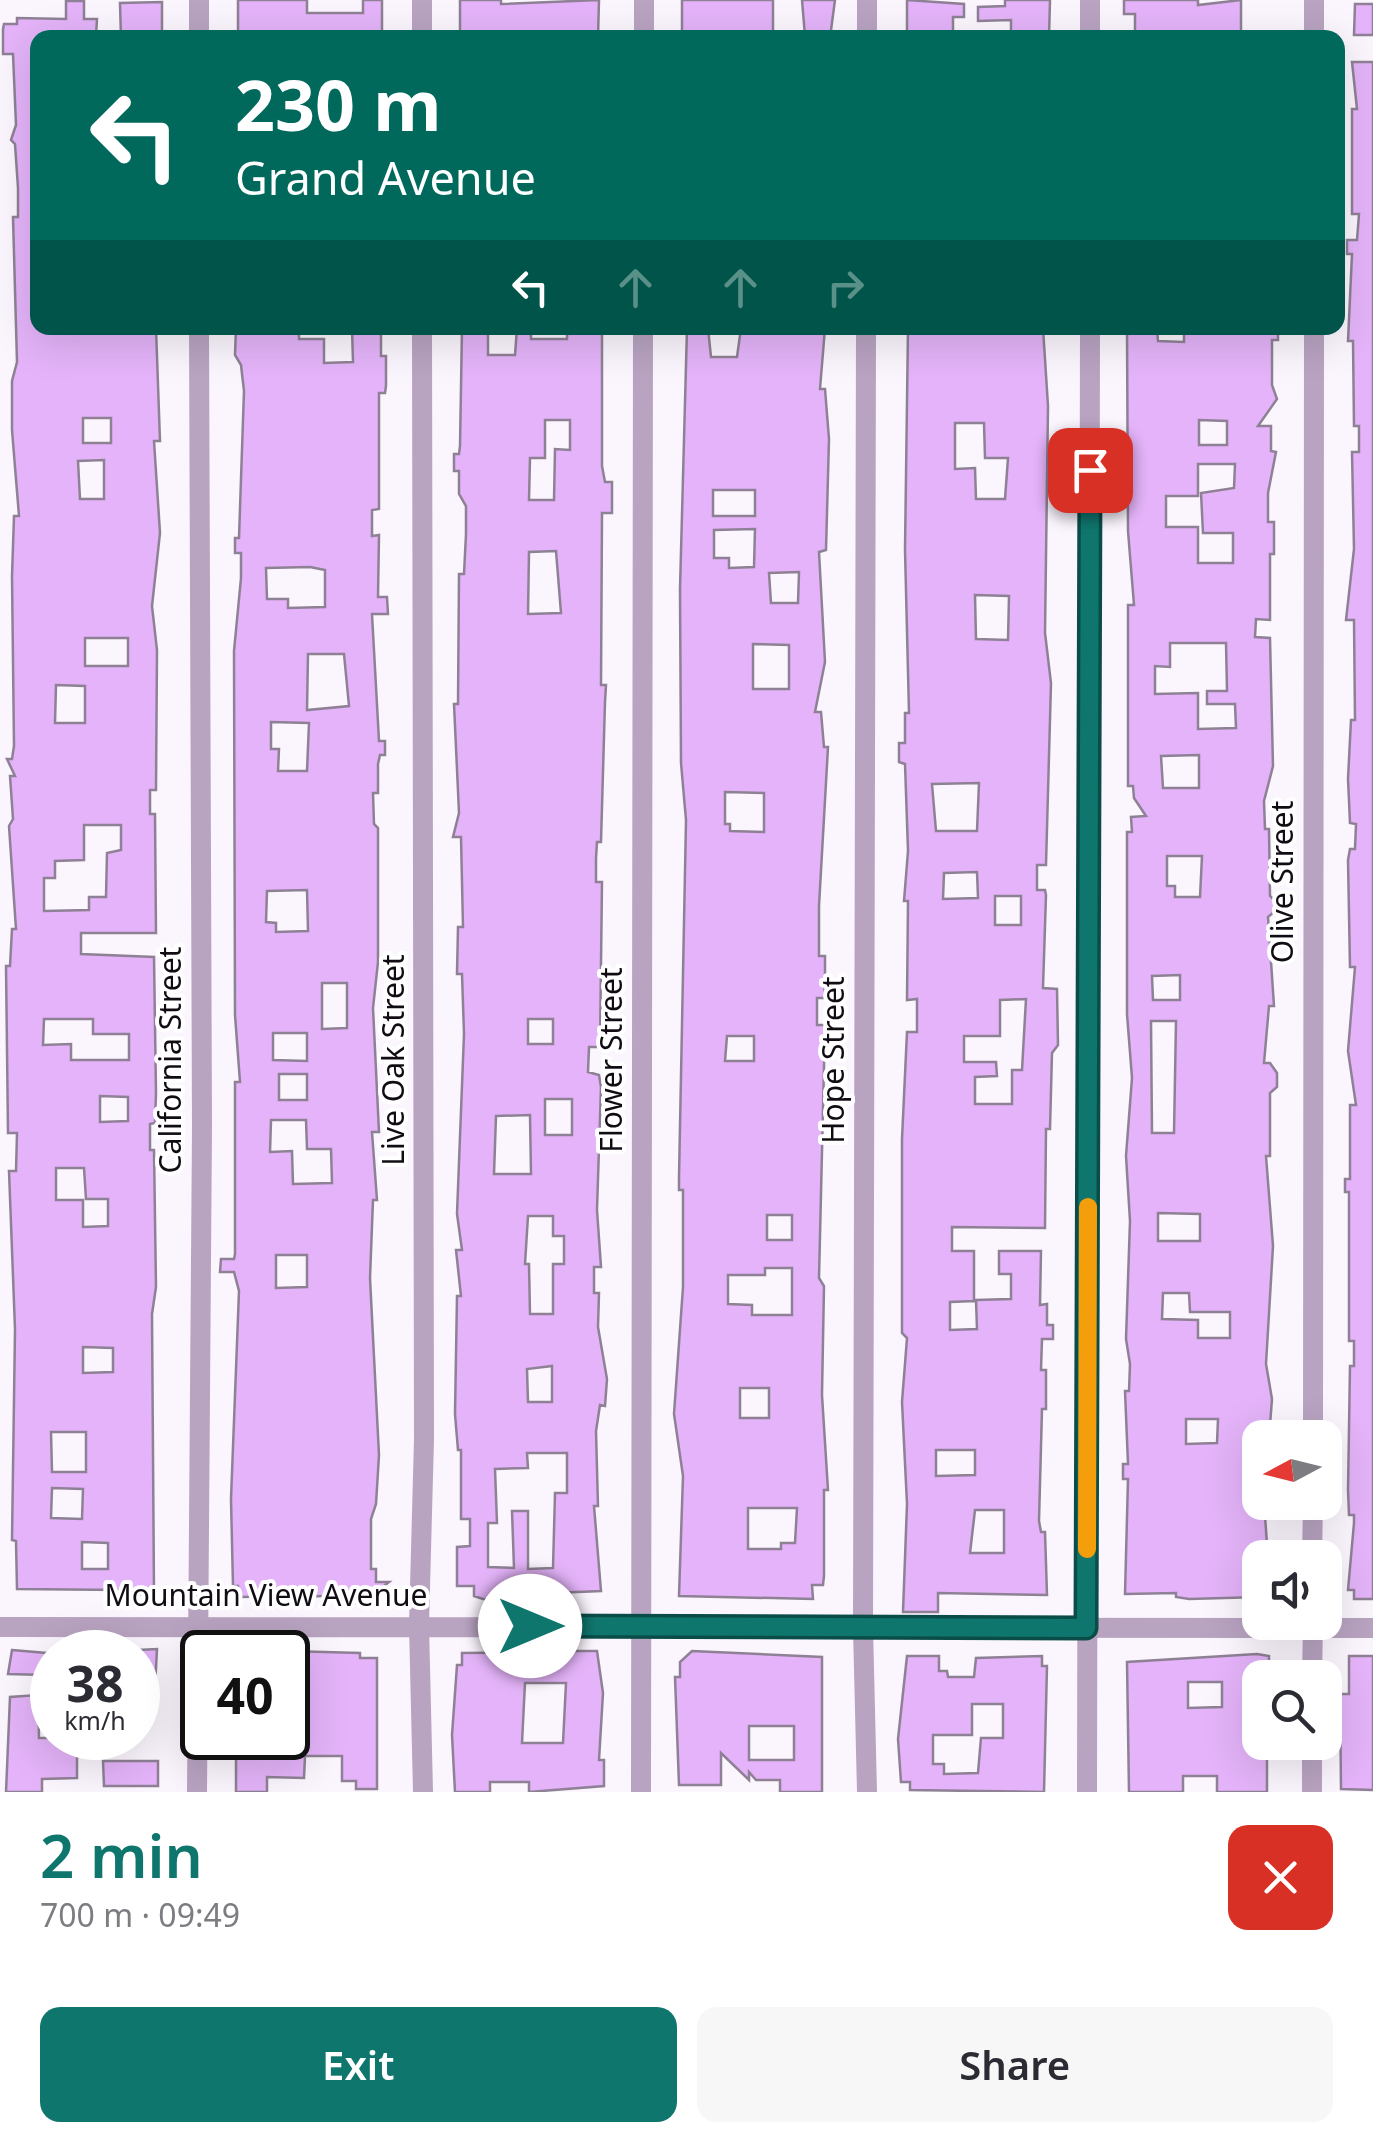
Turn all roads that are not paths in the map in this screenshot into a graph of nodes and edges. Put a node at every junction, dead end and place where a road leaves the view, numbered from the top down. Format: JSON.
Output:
{"nodes":[{"id":1,"x":198,"y":0,"type":"edge"},
{"id":2,"x":422,"y":0,"type":"edge"},
{"id":3,"x":644,"y":0,"type":"edge"},
{"id":4,"x":867,"y":0,"type":"edge"},
{"id":5,"x":1090,"y":0,"type":"edge"},
{"id":6,"x":1314,"y":0,"type":"edge"},
{"id":7,"x":199,"y":30,"type":"edge"},
{"id":8,"x":422,"y":30,"type":"edge"},
{"id":9,"x":644,"y":30,"type":"edge"},
{"id":10,"x":867,"y":30,"type":"edge"},
{"id":11,"x":1090,"y":30,"type":"edge"},
{"id":12,"x":1314,"y":30,"type":"edge"},
{"id":13,"x":200,"y":335,"type":"edge"},
{"id":14,"x":422,"y":335,"type":"edge"},
{"id":15,"x":644,"y":335,"type":"edge"},
{"id":16,"x":866,"y":335,"type":"edge"},
{"id":17,"x":1090,"y":335,"type":"edge"},
{"id":18,"x":1314,"y":335,"type":"edge"},
{"id":19,"x":1313,"y":1420,"type":"edge"},
{"id":20,"x":419,"y":1624,"type":"junction"},
{"id":21,"x":197,"y":1626,"type":"junction"},
{"id":22,"x":0,"y":1627,"type":"edge"},
{"id":23,"x":641,"y":1627,"type":"junction"},
{"id":24,"x":1242,"y":1627,"type":"edge"},
{"id":25,"x":1342,"y":1627,"type":"edge"},
{"id":26,"x":863,"y":1628,"type":"junction"},
{"id":27,"x":1086,"y":1628,"type":"junction"},
{"id":28,"x":1373,"y":1628,"type":"edge"},
{"id":29,"x":1312,"y":1760,"type":"edge"},
{"id":30,"x":196,"y":1792,"type":"edge"},
{"id":31,"x":423,"y":1792,"type":"edge"},
{"id":32,"x":641,"y":1792,"type":"edge"},
{"id":33,"x":867,"y":1792,"type":"edge"},
{"id":34,"x":1087,"y":1792,"type":"edge"},
{"id":35,"x":1312,"y":1792,"type":"edge"}],
"edges":[{"from":1,"to":7,"type":"street"},
{"from":2,"to":8,"type":"street"},
{"from":3,"to":9,"type":"street"},
{"from":4,"to":10,"type":"street"},
{"from":5,"to":11,"type":"street"},
{"from":6,"to":12,"type":"street"},
{"from":13,"to":21,"type":"street","name":"California Street"},
{"from":14,"to":20,"type":"street","name":"Live Oak Street"},
{"from":15,"to":23,"type":"street","name":"Flower Street"},
{"from":16,"to":26,"type":"street","name":"Hope Street"},
{"from":17,"to":27,"type":"street"},
{"from":18,"to":19,"type":"street","name":"Olive Street"},
{"from":20,"to":21,"type":"street","name":"Mountain View Avenue"},
{"from":20,"to":23,"type":"street","name":"Mountain View Avenue"},
{"from":20,"to":31,"type":"street","name":"Live Oak Street"},
{"from":21,"to":22,"type":"street","name":"Mountain View Avenue"},
{"from":21,"to":30,"type":"street","name":"California Street"},
{"from":23,"to":26,"type":"street","name":"Mountain View Avenue"},
{"from":23,"to":32,"type":"street","name":"Flower Street"},
{"from":24,"to":27,"type":"street","name":"Mountain View Avenue"},
{"from":25,"to":28,"type":"street","name":"Mountain View Avenue"},
{"from":26,"to":27,"type":"street","name":"Mountain View Avenue"},
{"from":26,"to":33,"type":"street","name":"Hope Street"},
{"from":27,"to":34,"type":"street"},
{"from":29,"to":35,"type":"street"}]}
